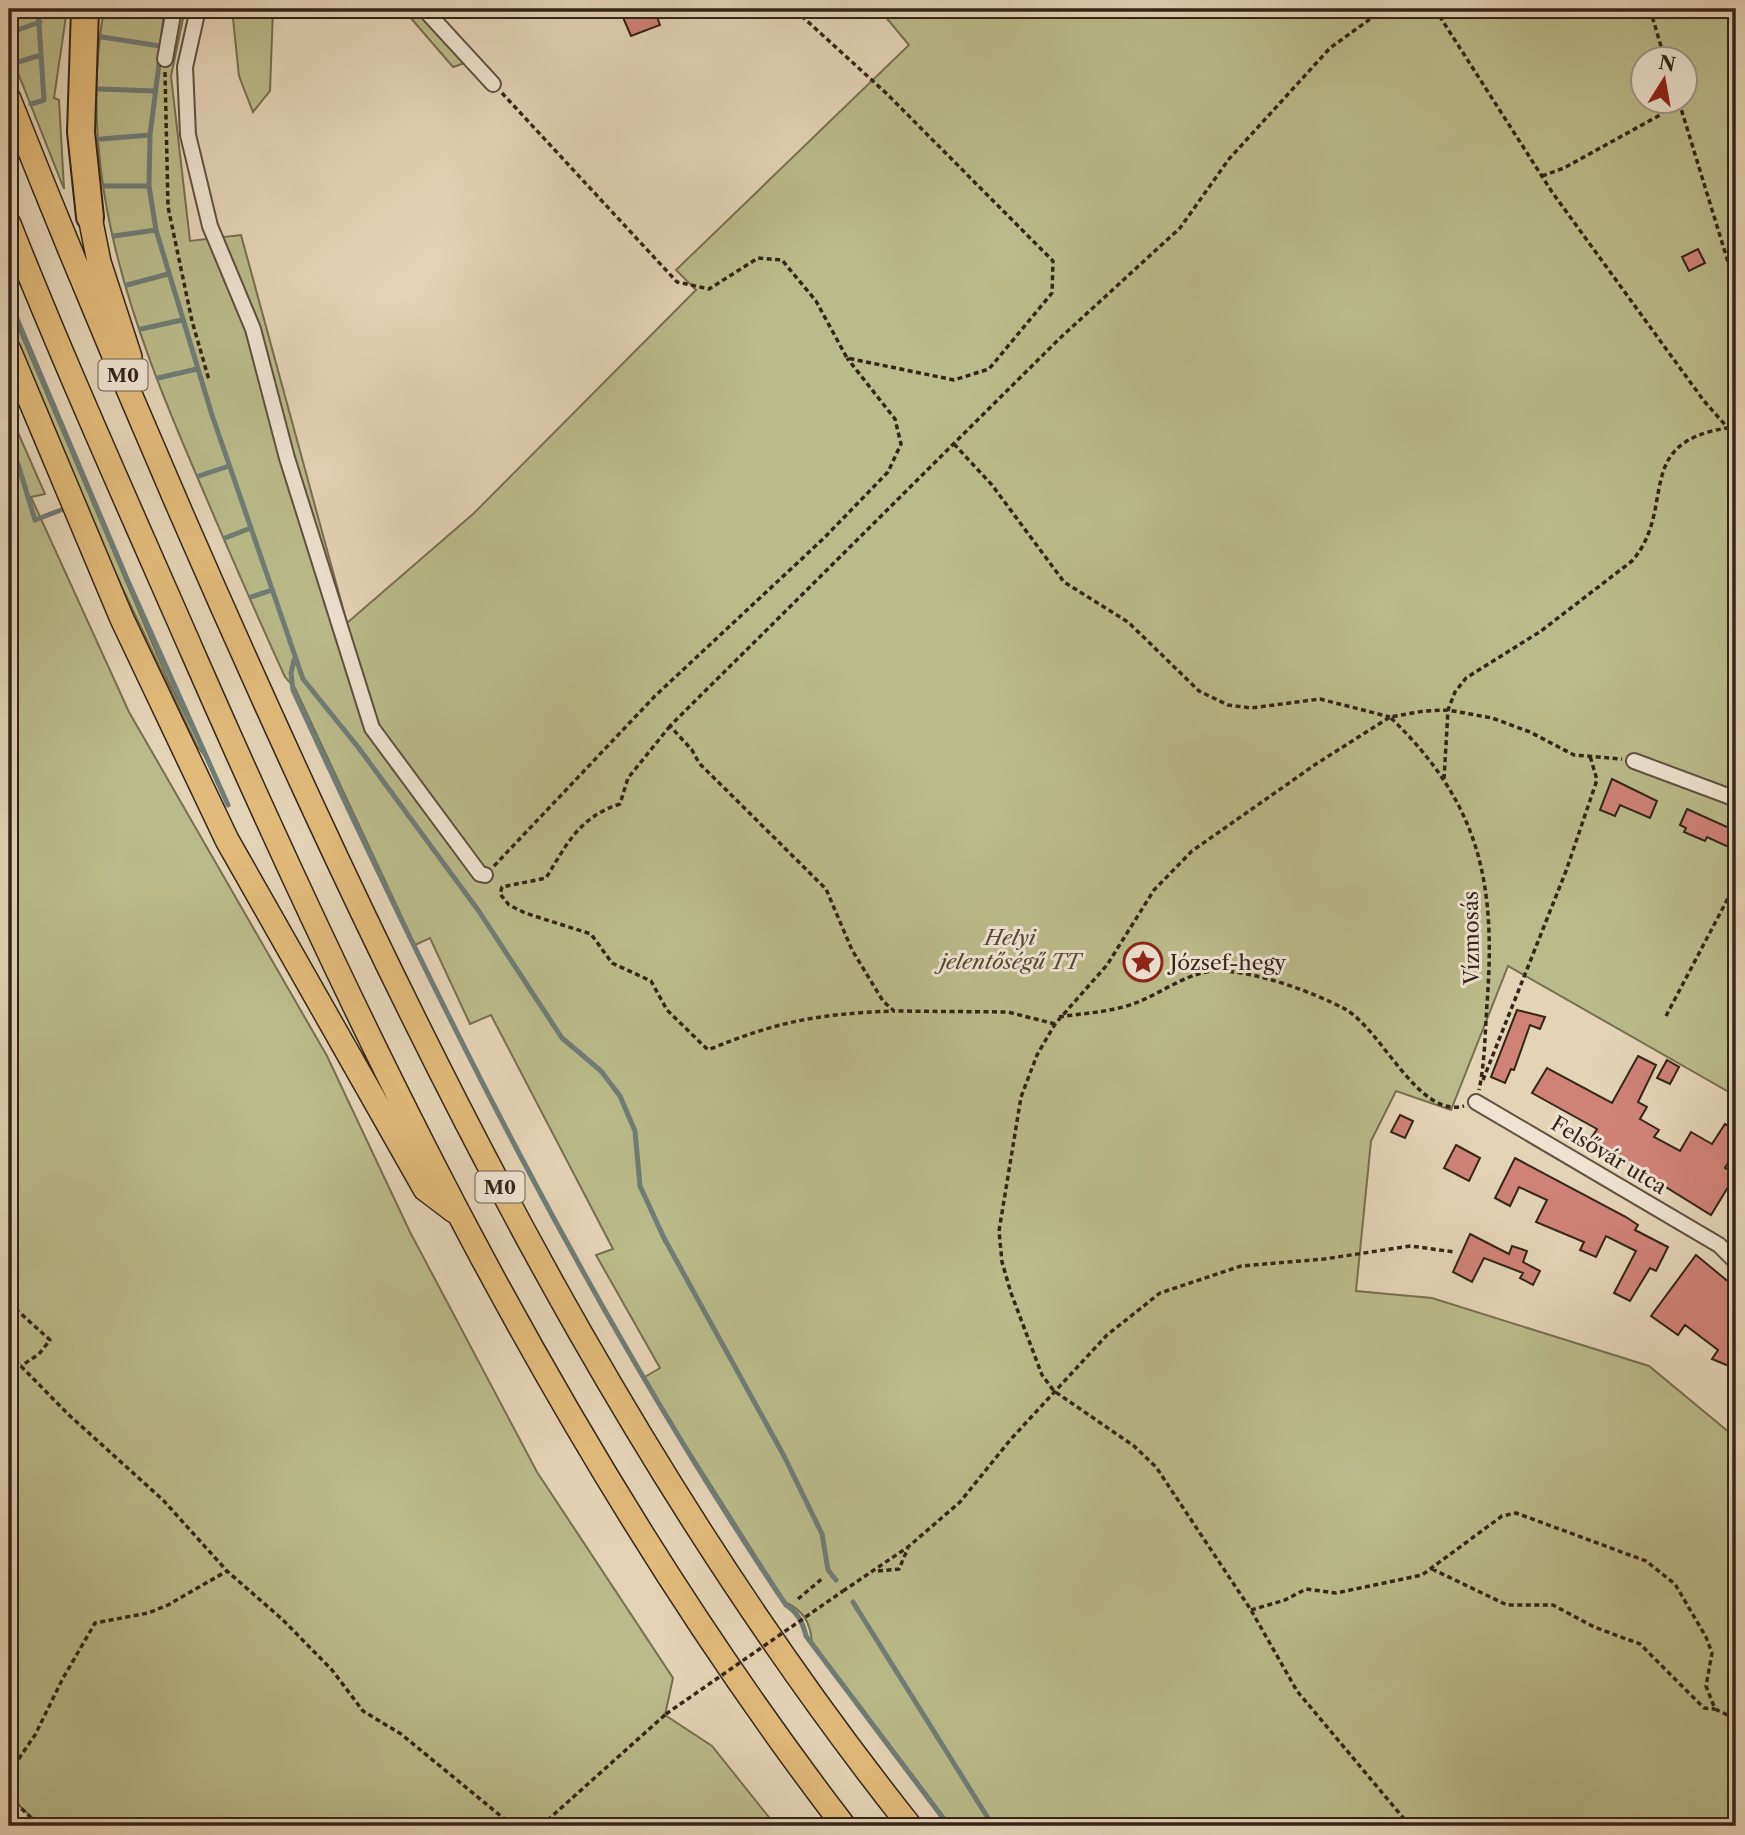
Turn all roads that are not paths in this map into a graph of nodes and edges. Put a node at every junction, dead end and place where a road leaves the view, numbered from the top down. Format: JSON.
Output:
{"nodes":[{"id":1,"x":85,"y":9,"type":"edge"},
{"id":2,"x":174,"y":9,"type":"edge"},
{"id":3,"x":198,"y":9,"type":"edge"},
{"id":4,"x":424,"y":9,"type":"edge"},
{"id":5,"x":165,"y":59,"type":"road end"},
{"id":6,"x":493,"y":84,"type":"road end"},
{"id":7,"x":9,"y":99,"type":"edge"},
{"id":8,"x":90,"y":218,"type":"joint"},
{"id":9,"x":9,"y":224,"type":"edge"},
{"id":10,"x":9,"y":350,"type":"edge"},
{"id":11,"x":14,"y":368,"type":"edge"},
{"id":12,"x":176,"y":500,"type":"junction"},
{"id":13,"x":1634,"y":761,"type":"road end"},
{"id":14,"x":1736,"y":799,"type":"edge"},
{"id":15,"x":485,"y":875,"type":"road end"},
{"id":16,"x":1476,"y":1102,"type":"road end"},
{"id":17,"x":459,"y":1215,"type":"junction"},
{"id":18,"x":1719,"y":1245,"type":"junction"},
{"id":19,"x":1736,"y":1248,"type":"edge"},
{"id":20,"x":1736,"y":1262,"type":"edge"},
{"id":21,"x":844,"y":1826,"type":"edge"},
{"id":22,"x":910,"y":1826,"type":"edge"}],
"edges":[{"from":1,"to":8,"type":"highway"},
{"from":2,"to":5,"type":"street"},
{"from":3,"to":15,"type":"street"},
{"from":4,"to":6,"type":"street"},
{"from":7,"to":12,"type":"highway","number":"M0"},
{"from":8,"to":12,"type":"highway"},
{"from":9,"to":17,"type":"highway","number":"M0"},
{"from":10,"to":11,"type":"highway"},
{"from":11,"to":17,"type":"highway"},
{"from":12,"to":22,"type":"highway","number":"M0"},
{"from":13,"to":14,"type":"street"},
{"from":16,"to":18,"type":"street","name":"Felsővár utca"},
{"from":17,"to":21,"type":"highway","number":"M0"},
{"from":18,"to":19,"type":"street","name":"Felsővár utca"},
{"from":18,"to":20,"type":"street","name":"Felsővár utca"}]}
